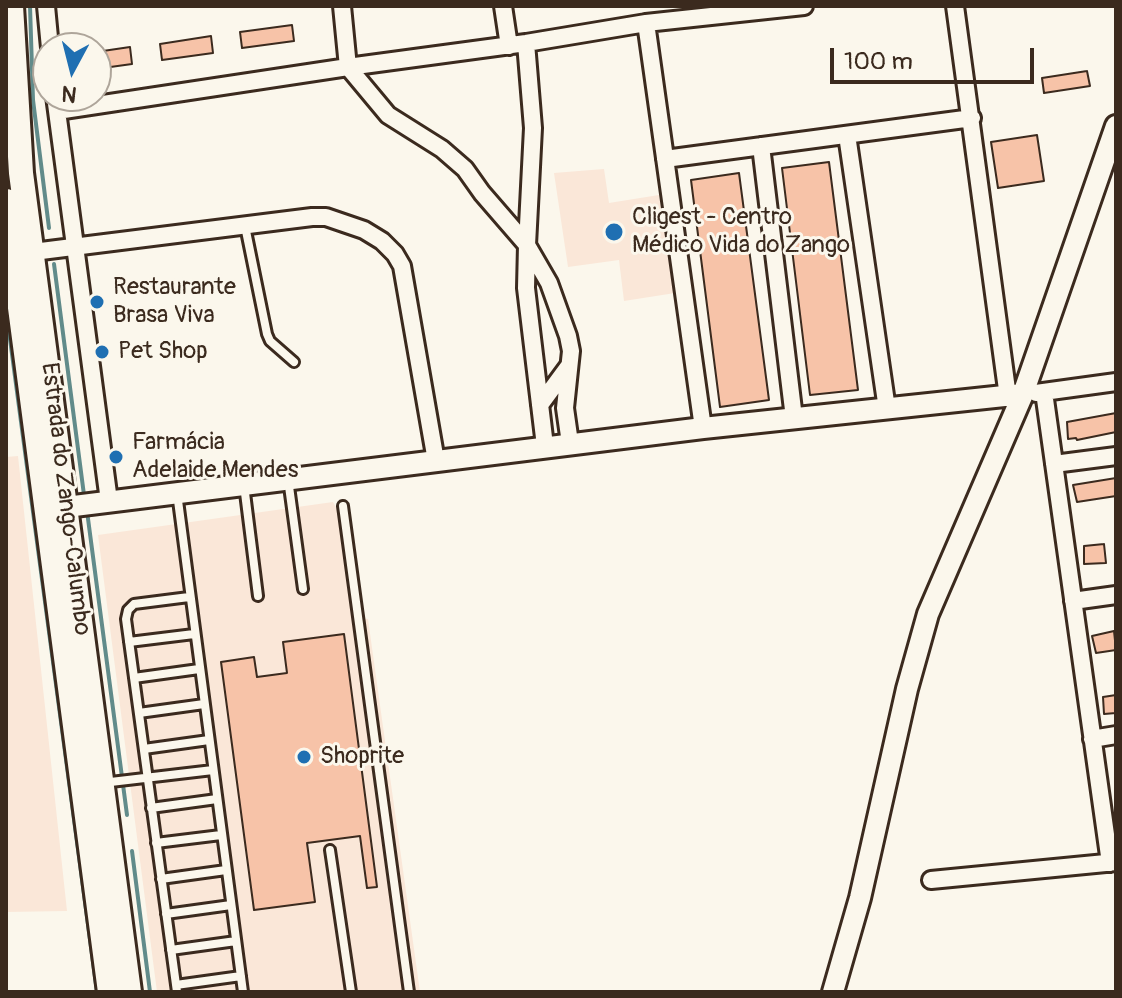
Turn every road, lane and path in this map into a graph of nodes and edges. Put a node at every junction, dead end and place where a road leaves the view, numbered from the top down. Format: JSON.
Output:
{"nodes":[{"id":1,"x":11,"y":6,"type":"edge"},
{"id":2,"x":46,"y":6,"type":"edge"},
{"id":3,"x":342,"y":6,"type":"edge"},
{"id":4,"x":503,"y":6,"type":"edge"},
{"id":5,"x":804,"y":6,"type":"edge"},
{"id":6,"x":955,"y":6,"type":"edge"},
{"id":7,"x":665,"y":13,"type":"edge"},
{"id":8,"x":646,"y":23,"type":"junction"},
{"id":9,"x":48,"y":32,"type":"edge"},
{"id":10,"x":517,"y":44,"type":"junction"},
{"id":11,"x":348,"y":67,"type":"junction"},
{"id":12,"x":112,"y":96,"type":"edge"},
{"id":13,"x":56,"y":112,"type":"edge"},
{"id":14,"x":972,"y":118,"type":"junction"},
{"id":15,"x":1116,"y":126,"type":"edge"},
{"id":16,"x":847,"y":135,"type":"junction"},
{"id":17,"x":761,"y":146,"type":"junction"},
{"id":18,"x":665,"y":159,"type":"junction"},
{"id":19,"x":6,"y":201,"type":"edge"},
{"id":20,"x":245,"y":225,"type":"junction"},
{"id":21,"x":527,"y":245,"type":"junction"},
{"id":22,"x":54,"y":249,"type":"junction"},
{"id":23,"x":10,"y":282,"type":"edge"},
{"id":24,"x":294,"y":362,"type":"dead end"},
{"id":25,"x":569,"y":365,"type":"junction"},
{"id":26,"x":536,"y":370,"type":"junction"},
{"id":27,"x":1116,"y":382,"type":"edge"},
{"id":28,"x":551,"y":390,"type":"junction"},
{"id":29,"x":1044,"y":392,"type":"junction"},
{"id":30,"x":1015,"y":396,"type":"junction"},
{"id":31,"x":540,"y":405,"type":"junction"},
{"id":32,"x":565,"y":408,"type":"junction"},
{"id":33,"x":887,"y":409,"type":"junction"},
{"id":34,"x":794,"y":418,"type":"junction"},
{"id":35,"x":703,"y":428,"type":"junction"},
{"id":36,"x":570,"y":443,"type":"junction"},
{"id":37,"x":545,"y":446,"type":"junction"},
{"id":38,"x":1116,"y":456,"type":"edge"},
{"id":39,"x":436,"y":461,"type":"junction"},
{"id":40,"x":1054,"y":464,"type":"junction"},
{"id":41,"x":288,"y":479,"type":"junction"},
{"id":42,"x":244,"y":484,"type":"junction"},
{"id":43,"x":177,"y":493,"type":"junction"},
{"id":44,"x":87,"y":504,"type":"junction"},
{"id":45,"x":343,"y":506,"type":"dead end"},
{"id":46,"x":303,"y":589,"type":"dead end"},
{"id":47,"x":1116,"y":595,"type":"edge"},
{"id":48,"x":258,"y":596,"type":"dead end"},
{"id":49,"x":189,"y":597,"type":"junction"},
{"id":50,"x":1073,"y":601,"type":"junction"},
{"id":51,"x":194,"y":634,"type":"junction"},
{"id":52,"x":129,"y":642,"type":"junction"},
{"id":53,"x":199,"y":669,"type":"junction"},
{"id":54,"x":134,"y":678,"type":"junction"},
{"id":55,"x":204,"y":704,"type":"junction"},
{"id":56,"x":139,"y":713,"type":"junction"},
{"id":57,"x":1116,"y":735,"type":"edge"},
{"id":58,"x":1092,"y":739,"type":"junction"},
{"id":59,"x":209,"y":740,"type":"junction"},
{"id":60,"x":144,"y":749,"type":"junction"},
{"id":61,"x":213,"y":770,"type":"junction"},
{"id":62,"x":147,"y":778,"type":"junction"},
{"id":63,"x":109,"y":782,"type":"junction"},
{"id":64,"x":217,"y":799,"type":"junction"},
{"id":65,"x":151,"y":808,"type":"junction"},
{"id":66,"x":221,"y":835,"type":"junction"},
{"id":67,"x":156,"y":843,"type":"junction"},
{"id":68,"x":330,"y":850,"type":"dead end"},
{"id":69,"x":1113,"y":863,"type":"edge"},
{"id":70,"x":226,"y":870,"type":"junction"},
{"id":71,"x":161,"y":879,"type":"junction"},
{"id":72,"x":931,"y":880,"type":"dead end"},
{"id":73,"x":231,"y":905,"type":"junction"},
{"id":74,"x":166,"y":914,"type":"junction"},
{"id":75,"x":236,"y":941,"type":"junction"},
{"id":76,"x":171,"y":950,"type":"junction"},
{"id":77,"x":241,"y":976,"type":"junction"},
{"id":78,"x":176,"y":988,"type":"edge"},
{"id":79,"x":110,"y":992,"type":"edge"},
{"id":80,"x":129,"y":992,"type":"edge"},
{"id":81,"x":243,"y":992,"type":"edge"},
{"id":82,"x":351,"y":992,"type":"edge"},
{"id":83,"x":409,"y":992,"type":"edge"},
{"id":84,"x":833,"y":992,"type":"edge"}],
"edges":[{"from":1,"to":22,"type":"main road","name":"Estrada do Zango-Calumbo"},
{"from":2,"to":9,"type":"street"},
{"from":3,"to":11,"type":"street"},
{"from":4,"to":10,"type":"street"},
{"from":5,"to":7,"type":"street"},
{"from":6,"to":14,"type":"street"},
{"from":7,"to":8,"type":"street"},
{"from":8,"to":10,"type":"street"},
{"from":8,"to":18,"type":"street"},
{"from":10,"to":11,"type":"street"},
{"from":10,"to":21,"type":"street"},
{"from":11,"to":12,"type":"street"},
{"from":11,"to":21,"type":"street"},
{"from":13,"to":22,"type":"street"},
{"from":14,"to":16,"type":"street"},
{"from":14,"to":30,"type":"street"},
{"from":15,"to":30,"type":"street"},
{"from":16,"to":17,"type":"street"},
{"from":16,"to":33,"type":"street"},
{"from":17,"to":18,"type":"street"},
{"from":17,"to":34,"type":"street"},
{"from":18,"to":35,"type":"street"},
{"from":19,"to":23,"type":"main road"},
{"from":20,"to":22,"type":"street"},
{"from":20,"to":24,"type":"lane"},
{"from":20,"to":39,"type":"street"},
{"from":21,"to":25,"type":"street"},
{"from":21,"to":26,"type":"street"},
{"from":22,"to":44,"type":"main road","name":"Estrada do Zango-Calumbo"},
{"from":22,"to":44,"type":"street"},
{"from":23,"to":79,"type":"main road"},
{"from":25,"to":28,"type":"street"},
{"from":25,"to":32,"type":"street"},
{"from":26,"to":28,"type":"street"},
{"from":26,"to":31,"type":"street"},
{"from":27,"to":29,"type":"street"},
{"from":28,"to":31,"type":"street"},
{"from":28,"to":32,"type":"street"},
{"from":29,"to":30,"type":"street"},
{"from":29,"to":40,"type":"street"},
{"from":30,"to":33,"type":"street"},
{"from":30,"to":84,"type":"street"},
{"from":31,"to":37,"type":"street"},
{"from":32,"to":36,"type":"street"},
{"from":33,"to":34,"type":"street"},
{"from":34,"to":35,"type":"street"},
{"from":35,"to":36,"type":"street"},
{"from":36,"to":37,"type":"street"},
{"from":37,"to":39,"type":"street"},
{"from":38,"to":40,"type":"street"},
{"from":39,"to":41,"type":"street"},
{"from":40,"to":50,"type":"street"},
{"from":41,"to":42,"type":"street"},
{"from":41,"to":46,"type":"lane"},
{"from":42,"to":43,"type":"street"},
{"from":42,"to":48,"type":"lane"},
{"from":43,"to":44,"type":"street"},
{"from":43,"to":49,"type":"lane"},
{"from":44,"to":63,"type":"main road","name":"Estrada do Zango-Calumbo"},
{"from":45,"to":83,"type":"lane"},
{"from":47,"to":50,"type":"street"},
{"from":49,"to":51,"type":"lane"},
{"from":49,"to":52,"type":"lane"},
{"from":50,"to":58,"type":"street"},
{"from":51,"to":52,"type":"lane"},
{"from":51,"to":53,"type":"lane"},
{"from":52,"to":54,"type":"lane"},
{"from":53,"to":54,"type":"lane"},
{"from":53,"to":55,"type":"lane"},
{"from":54,"to":56,"type":"lane"},
{"from":55,"to":56,"type":"lane"},
{"from":55,"to":59,"type":"lane"},
{"from":56,"to":60,"type":"lane"},
{"from":57,"to":58,"type":"street"},
{"from":58,"to":69,"type":"street"},
{"from":59,"to":60,"type":"lane"},
{"from":59,"to":61,"type":"lane"},
{"from":60,"to":62,"type":"lane"},
{"from":61,"to":62,"type":"lane"},
{"from":61,"to":64,"type":"lane"},
{"from":62,"to":63,"type":"lane"},
{"from":62,"to":65,"type":"lane"},
{"from":63,"to":80,"type":"main road","name":"Estrada do Zango-Calumbo"},
{"from":64,"to":65,"type":"lane"},
{"from":64,"to":66,"type":"lane"},
{"from":65,"to":67,"type":"lane"},
{"from":66,"to":67,"type":"lane"},
{"from":66,"to":70,"type":"lane"},
{"from":67,"to":71,"type":"lane"},
{"from":68,"to":82,"type":"lane"},
{"from":69,"to":72,"type":"street"},
{"from":70,"to":71,"type":"lane"},
{"from":70,"to":73,"type":"lane"},
{"from":71,"to":74,"type":"lane"},
{"from":73,"to":74,"type":"lane"},
{"from":73,"to":75,"type":"lane"},
{"from":74,"to":76,"type":"lane"},
{"from":75,"to":76,"type":"lane"},
{"from":75,"to":77,"type":"lane"},
{"from":76,"to":78,"type":"lane"},
{"from":77,"to":78,"type":"lane"},
{"from":77,"to":81,"type":"lane"}]}
